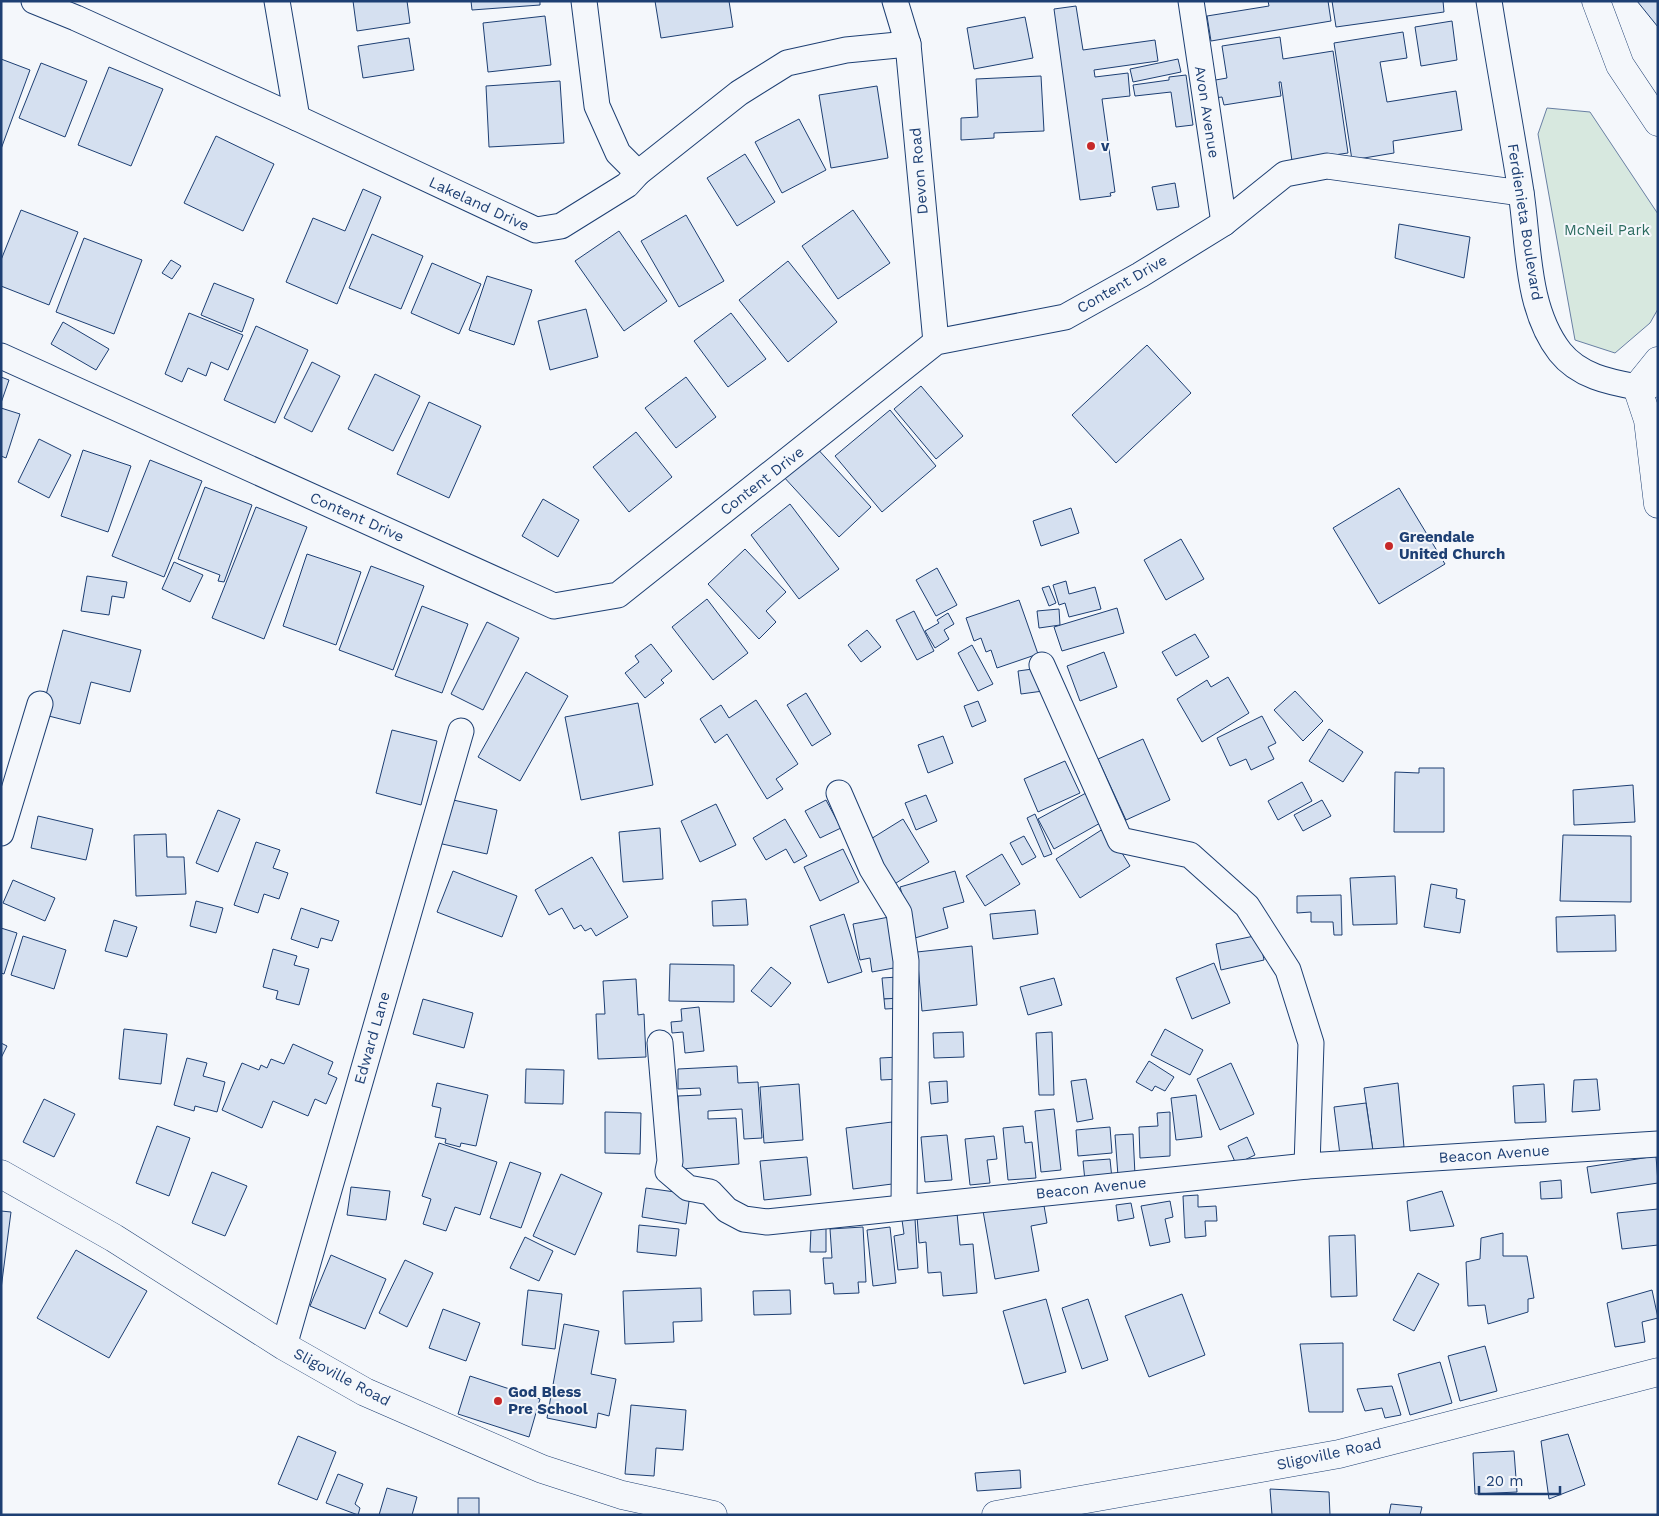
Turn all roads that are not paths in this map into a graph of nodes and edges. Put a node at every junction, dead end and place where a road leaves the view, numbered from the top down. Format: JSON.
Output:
{"nodes":[{"id":1,"x":34,"y":1,"type":"edge"},
{"id":2,"x":277,"y":1,"type":"edge"},
{"id":3,"x":584,"y":1,"type":"edge"},
{"id":4,"x":895,"y":1,"type":"edge"},
{"id":5,"x":1191,"y":1,"type":"edge"},
{"id":6,"x":1489,"y":1,"type":"edge"},
{"id":7,"x":1596,"y":1,"type":"edge"},
{"id":8,"x":908,"y":44,"type":"junction"},
{"id":9,"x":297,"y":118,"type":"junction"},
{"id":10,"x":1658,"y":122,"type":"edge"},
{"id":11,"x":638,"y":173,"type":"junction"},
{"id":12,"x":1521,"y":193,"type":"junction"},
{"id":13,"x":1224,"y":223,"type":"junction"},
{"id":14,"x":936,"y":342,"type":"junction"},
{"id":15,"x":1,"y":356,"type":"edge"},
{"id":16,"x":1658,"y":361,"type":"edge"},
{"id":17,"x":1648,"y":385,"type":"edge"},
{"id":18,"x":1658,"y":504,"type":"edge"},
{"id":19,"x":1042,"y":665,"type":"dead end"},
{"id":20,"x":40,"y":704,"type":"dead end"},
{"id":21,"x":461,"y":731,"type":"dead end"},
{"id":22,"x":839,"y":793,"type":"dead end"},
{"id":23,"x":1,"y":833,"type":"edge"},
{"id":24,"x":660,"y":1043,"type":"dead end"},
{"id":25,"x":1658,"y":1144,"type":"edge"},
{"id":26,"x":1307,"y":1166,"type":"junction"},
{"id":27,"x":1,"y":1174,"type":"edge"},
{"id":28,"x":904,"y":1207,"type":"junction"},
{"id":29,"x":284,"y":1346,"type":"junction"},
{"id":30,"x":1658,"y":1372,"type":"edge"},
{"id":31,"x":713,"y":1515,"type":"edge"},
{"id":32,"x":996,"y":1515,"type":"edge"}],
"edges":[{"from":1,"to":9,"type":"street","name":"Lakeland Drive"},
{"from":2,"to":9,"type":"street"},
{"from":3,"to":11,"type":"street"},
{"from":4,"to":8,"type":"street","name":"Devon Road"},
{"from":5,"to":13,"type":"street","name":"Avon Avenue"},
{"from":6,"to":12,"type":"street","name":"Ferdienieta Boulevard"},
{"from":7,"to":10,"type":"street"},
{"from":8,"to":11,"type":"street","name":"Lakeland Drive"},
{"from":8,"to":14,"type":"street","name":"Devon Road"},
{"from":9,"to":11,"type":"street","name":"Lakeland Drive"},
{"from":12,"to":13,"type":"street","name":"Content Drive"},
{"from":12,"to":17,"type":"street","name":"Ferdienieta Boulevard"},
{"from":13,"to":14,"type":"street","name":"Content Drive"},
{"from":14,"to":15,"type":"street","name":"Content Drive"},
{"from":16,"to":17,"type":"street"},
{"from":17,"to":18,"type":"street"},
{"from":19,"to":26,"type":"street"},
{"from":20,"to":23,"type":"street"},
{"from":21,"to":29,"type":"street","name":"Edward Lane"},
{"from":22,"to":28,"type":"street"},
{"from":24,"to":28,"type":"street","name":"Beacon Avenue"},
{"from":25,"to":26,"type":"street","name":"Beacon Avenue"},
{"from":26,"to":28,"type":"street","name":"Beacon Avenue"},
{"from":27,"to":29,"type":"street","name":"Sligoville Road"},
{"from":29,"to":31,"type":"street","name":"Sligoville Road"},
{"from":30,"to":32,"type":"street","name":"Sligoville Road"}]}
